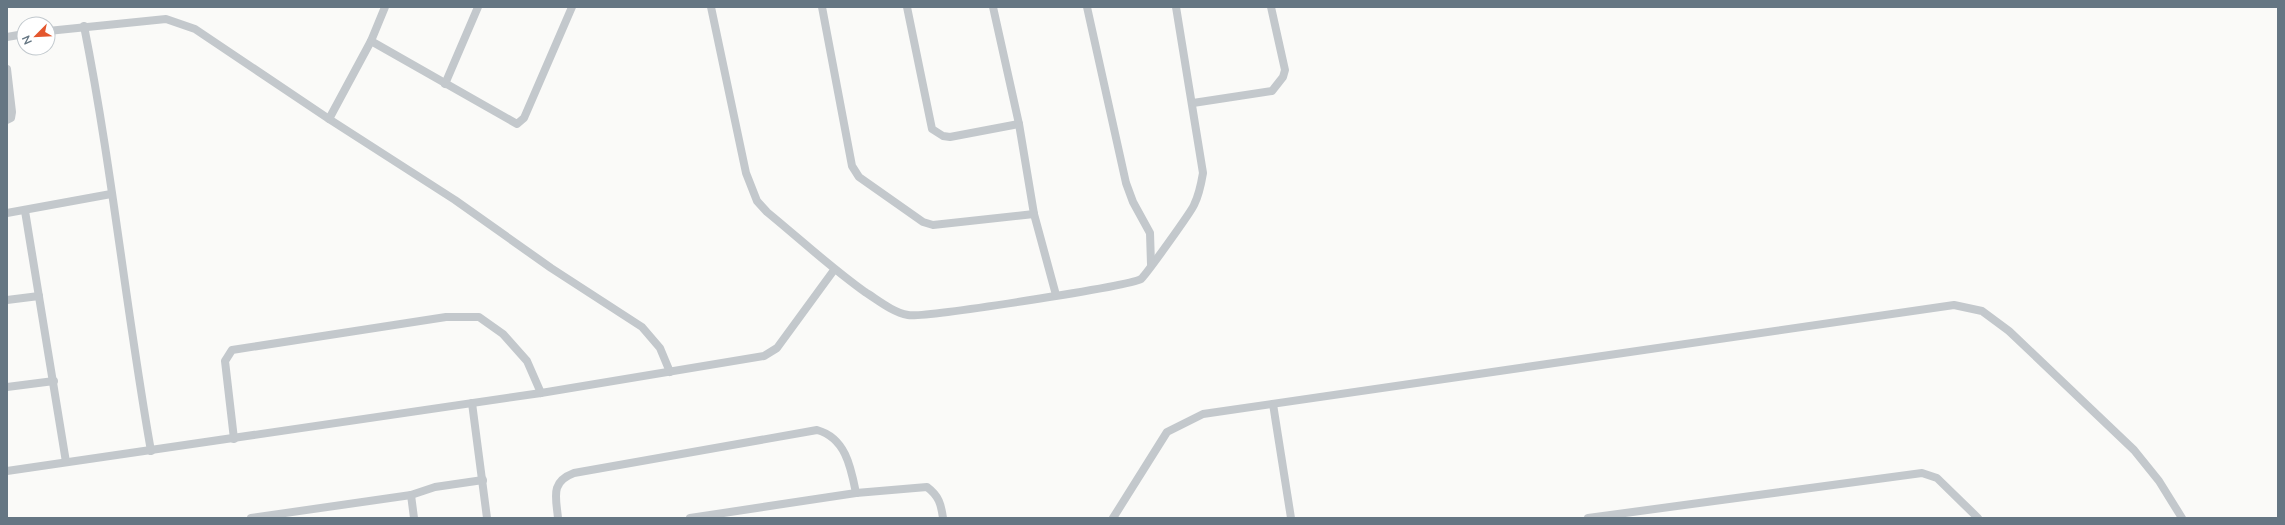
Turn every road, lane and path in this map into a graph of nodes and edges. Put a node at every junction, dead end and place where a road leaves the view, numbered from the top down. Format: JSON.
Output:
{"nodes":[{"id":1,"x":385,"y":7,"type":"edge"},
{"id":2,"x":478,"y":7,"type":"edge"},
{"id":3,"x":572,"y":7,"type":"edge"},
{"id":4,"x":711,"y":7,"type":"edge"},
{"id":5,"x":822,"y":7,"type":"edge"},
{"id":6,"x":907,"y":7,"type":"edge"},
{"id":7,"x":993,"y":7,"type":"edge"},
{"id":8,"x":1087,"y":7,"type":"edge"},
{"id":9,"x":1176,"y":7,"type":"edge"},
{"id":10,"x":1271,"y":7,"type":"edge"},
{"id":11,"x":84,"y":26,"type":"junction"},
{"id":12,"x":56,"y":30,"type":"edge"},
{"id":13,"x":371,"y":41,"type":"junction"},
{"id":14,"x":7,"y":69,"type":"edge"},
{"id":15,"x":445,"y":84,"type":"junction"},
{"id":16,"x":1193,"y":103,"type":"junction"},
{"id":17,"x":329,"y":119,"type":"junction"},
{"id":18,"x":7,"y":120,"type":"edge"},
{"id":19,"x":1018,"y":124,"type":"junction"},
{"id":20,"x":111,"y":194,"type":"junction"},
{"id":21,"x":25,"y":211,"type":"junction"},
{"id":22,"x":7,"y":213,"type":"edge"},
{"id":23,"x":1034,"y":214,"type":"junction"},
{"id":24,"x":1152,"y":264,"type":"junction"},
{"id":25,"x":834,"y":270,"type":"junction"},
{"id":26,"x":1056,"y":295,"type":"junction"},
{"id":27,"x":39,"y":296,"type":"junction"},
{"id":28,"x":7,"y":300,"type":"edge"},
{"id":29,"x":670,"y":372,"type":"junction"},
{"id":30,"x":54,"y":380,"type":"junction"},
{"id":31,"x":7,"y":386,"type":"edge"},
{"id":32,"x":541,"y":393,"type":"junction"},
{"id":33,"x":472,"y":403,"type":"junction"},
{"id":34,"x":1273,"y":404,"type":"junction"},
{"id":35,"x":234,"y":439,"type":"junction"},
{"id":36,"x":151,"y":451,"type":"junction"},
{"id":37,"x":66,"y":462,"type":"junction"},
{"id":38,"x":7,"y":471,"type":"edge"},
{"id":39,"x":483,"y":480,"type":"junction"},
{"id":40,"x":856,"y":493,"type":"junction"},
{"id":41,"x":411,"y":495,"type":"junction"},
{"id":42,"x":251,"y":518,"type":"edge"},
{"id":43,"x":414,"y":518,"type":"edge"},
{"id":44,"x":488,"y":518,"type":"edge"},
{"id":45,"x":558,"y":518,"type":"edge"},
{"id":46,"x":690,"y":518,"type":"edge"},
{"id":47,"x":943,"y":518,"type":"edge"},
{"id":48,"x":1113,"y":518,"type":"edge"},
{"id":49,"x":1291,"y":518,"type":"edge"},
{"id":50,"x":1588,"y":518,"type":"edge"},
{"id":51,"x":1978,"y":518,"type":"edge"},
{"id":52,"x":2182,"y":518,"type":"edge"}],
"edges":[{"from":1,"to":13,"type":"street"},
{"from":2,"to":15,"type":"street"},
{"from":3,"to":15,"type":"street"},
{"from":4,"to":25,"type":"street"},
{"from":5,"to":23,"type":"street"},
{"from":6,"to":19,"type":"street"},
{"from":7,"to":19,"type":"street"},
{"from":8,"to":24,"type":"street"},
{"from":9,"to":16,"type":"street"},
{"from":10,"to":16,"type":"street"},
{"from":11,"to":12,"type":"street"},
{"from":11,"to":17,"type":"street"},
{"from":11,"to":20,"type":"street"},
{"from":13,"to":15,"type":"street"},
{"from":13,"to":17,"type":"street"},
{"from":14,"to":18,"type":"street"},
{"from":16,"to":24,"type":"street"},
{"from":17,"to":29,"type":"street"},
{"from":19,"to":23,"type":"street"},
{"from":20,"to":21,"type":"street"},
{"from":20,"to":36,"type":"street"},
{"from":21,"to":22,"type":"street"},
{"from":21,"to":27,"type":"street"},
{"from":23,"to":26,"type":"street"},
{"from":24,"to":26,"type":"street"},
{"from":25,"to":26,"type":"street"},
{"from":25,"to":29,"type":"street"},
{"from":27,"to":28,"type":"street"},
{"from":27,"to":30,"type":"street"},
{"from":29,"to":32,"type":"street"},
{"from":30,"to":31,"type":"street"},
{"from":30,"to":37,"type":"street"},
{"from":32,"to":33,"type":"street"},
{"from":32,"to":35,"type":"street"},
{"from":33,"to":35,"type":"street"},
{"from":33,"to":39,"type":"street"},
{"from":34,"to":48,"type":"street"},
{"from":34,"to":49,"type":"street"},
{"from":34,"to":52,"type":"street"},
{"from":35,"to":36,"type":"street"},
{"from":36,"to":37,"type":"street"},
{"from":37,"to":38,"type":"street"},
{"from":39,"to":41,"type":"street"},
{"from":39,"to":44,"type":"street"},
{"from":40,"to":45,"type":"street"},
{"from":40,"to":46,"type":"street"},
{"from":40,"to":47,"type":"street"},
{"from":41,"to":42,"type":"street"},
{"from":41,"to":43,"type":"street"},
{"from":50,"to":51,"type":"street"}]}
